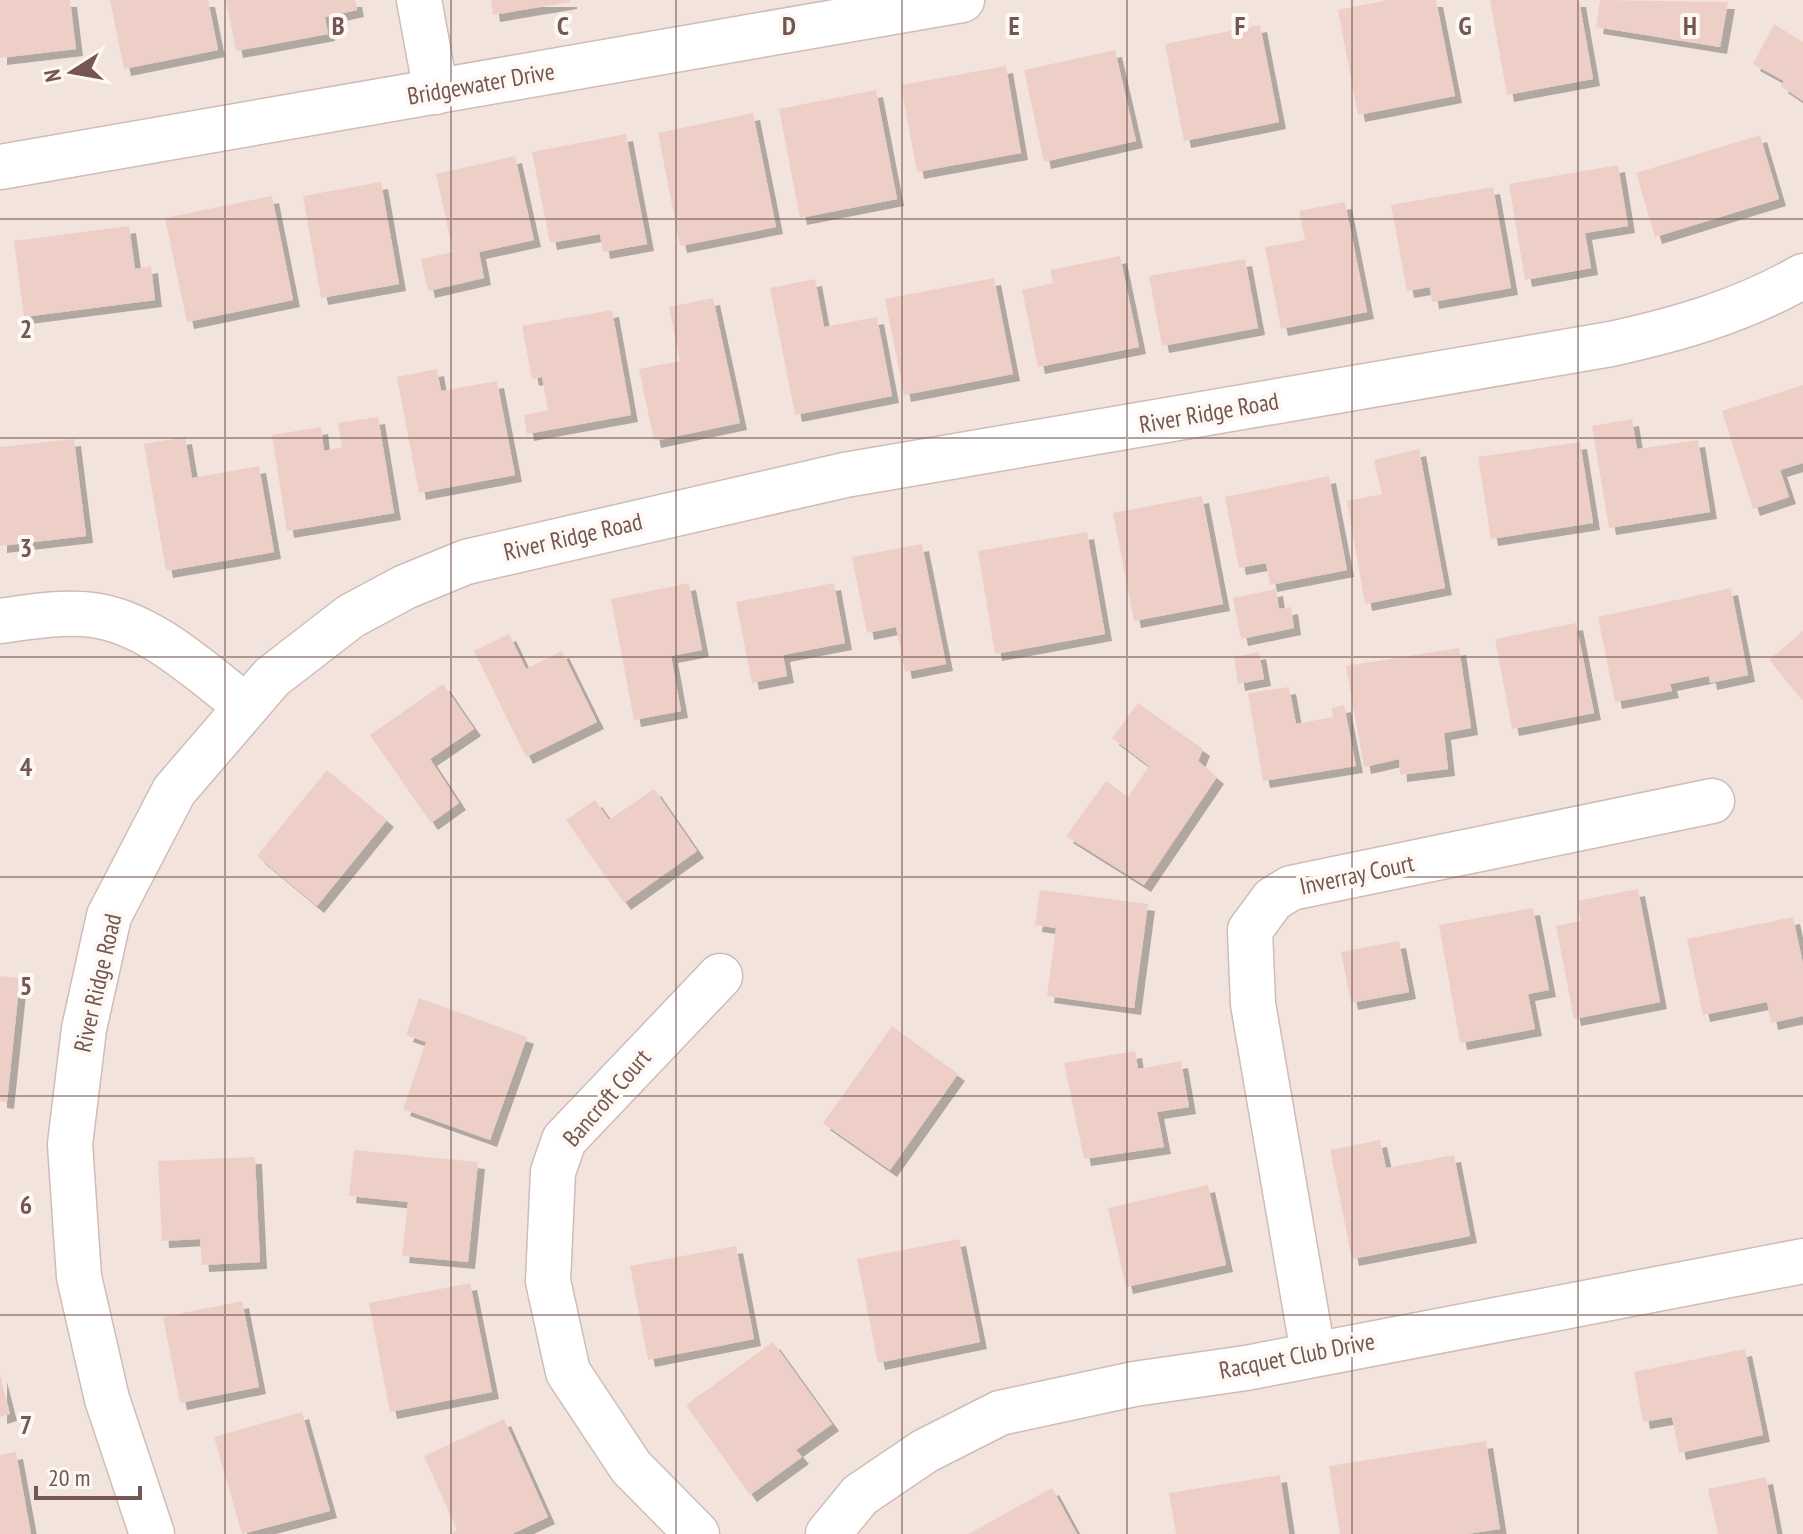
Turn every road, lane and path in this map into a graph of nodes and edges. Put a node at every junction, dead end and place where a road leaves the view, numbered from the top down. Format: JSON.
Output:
{"nodes":[{"id":1,"x":419,"y":0,"type":"edge"},
{"id":2,"x":962,"y":0,"type":"edge"},
{"id":3,"x":841,"y":11,"type":"edge"},
{"id":4,"x":436,"y":92,"type":"junction"},
{"id":5,"x":0,"y":167,"type":"edge"},
{"id":6,"x":1803,"y":276,"type":"edge"},
{"id":7,"x":0,"y":621,"type":"edge"},
{"id":8,"x":246,"y":706,"type":"junction"},
{"id":9,"x":1712,"y":801,"type":"dead end"},
{"id":10,"x":720,"y":976,"type":"dead end"},
{"id":11,"x":1803,"y":1261,"type":"edge"},
{"id":12,"x":1313,"y":1353,"type":"junction"},
{"id":13,"x":152,"y":1534,"type":"edge"},
{"id":14,"x":697,"y":1534,"type":"edge"},
{"id":15,"x":828,"y":1534,"type":"edge"}],
"edges":[{"from":1,"to":4,"type":"street"},
{"from":2,"to":3,"type":"street","name":"Bridgewater Drive"},
{"from":3,"to":4,"type":"street","name":"Bridgewater Drive"},
{"from":4,"to":5,"type":"street","name":"Bridgewater Drive"},
{"from":6,"to":8,"type":"street","name":"River Ridge Road"},
{"from":7,"to":8,"type":"street"},
{"from":8,"to":13,"type":"street","name":"River Ridge Road"},
{"from":9,"to":12,"type":"street","name":"Inverray Court"},
{"from":10,"to":14,"type":"street","name":"Bancroft Court"},
{"from":11,"to":12,"type":"street","name":"Racquet Club Drive"},
{"from":12,"to":15,"type":"street","name":"Racquet Club Drive"}]}
